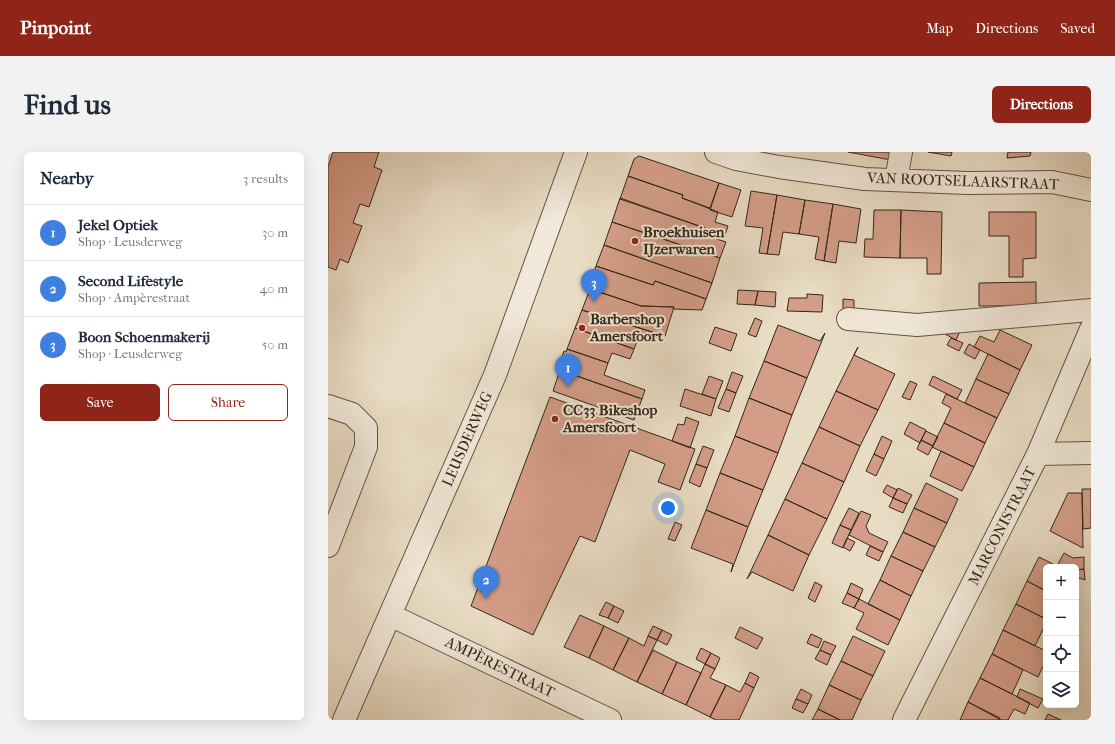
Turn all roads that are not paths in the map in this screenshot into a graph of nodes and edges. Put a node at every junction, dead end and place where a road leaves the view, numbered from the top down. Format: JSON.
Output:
{"nodes":[{"id":1,"x":576,"y":152,"type":"edge"},
{"id":2,"x":716,"y":152,"type":"edge"},
{"id":3,"x":901,"y":152,"type":"edge"},
{"id":4,"x":896,"y":180,"type":"junction"},
{"id":5,"x":1091,"y":190,"type":"edge"},
{"id":6,"x":1091,"y":310,"type":"edge"},
{"id":7,"x":848,"y":319,"type":"dead end"},
{"id":8,"x":1091,"y":329,"type":"edge"},
{"id":9,"x":328,"y":406,"type":"edge"},
{"id":10,"x":1091,"y":453,"type":"edge"},
{"id":11,"x":1038,"y":454,"type":"junction"},
{"id":12,"x":328,"y":546,"type":"edge"},
{"id":13,"x":390,"y":615,"type":"junction"},
{"id":14,"x":344,"y":720,"type":"edge"},
{"id":15,"x":610,"y":720,"type":"edge"},
{"id":16,"x":904,"y":720,"type":"edge"}],
"edges":[{"from":1,"to":13,"type":"street","name":"LEUSDERWEG"},
{"from":2,"to":4,"type":"street","name":"VAN ROOTSELAARSTRAAT"},
{"from":3,"to":4,"type":"street"},
{"from":4,"to":5,"type":"street","name":"VAN ROOTSELAARSTRAAT"},
{"from":6,"to":7,"type":"street"},
{"from":8,"to":11,"type":"street","name":"MARCONISTRAAT"},
{"from":9,"to":12,"type":"street"},
{"from":10,"to":11,"type":"street"},
{"from":11,"to":16,"type":"street","name":"MARCONISTRAAT"},
{"from":13,"to":14,"type":"street","name":"LEUSDERWEG"},
{"from":13,"to":15,"type":"street","name":"AMPÈRESTRAAT"}]}
